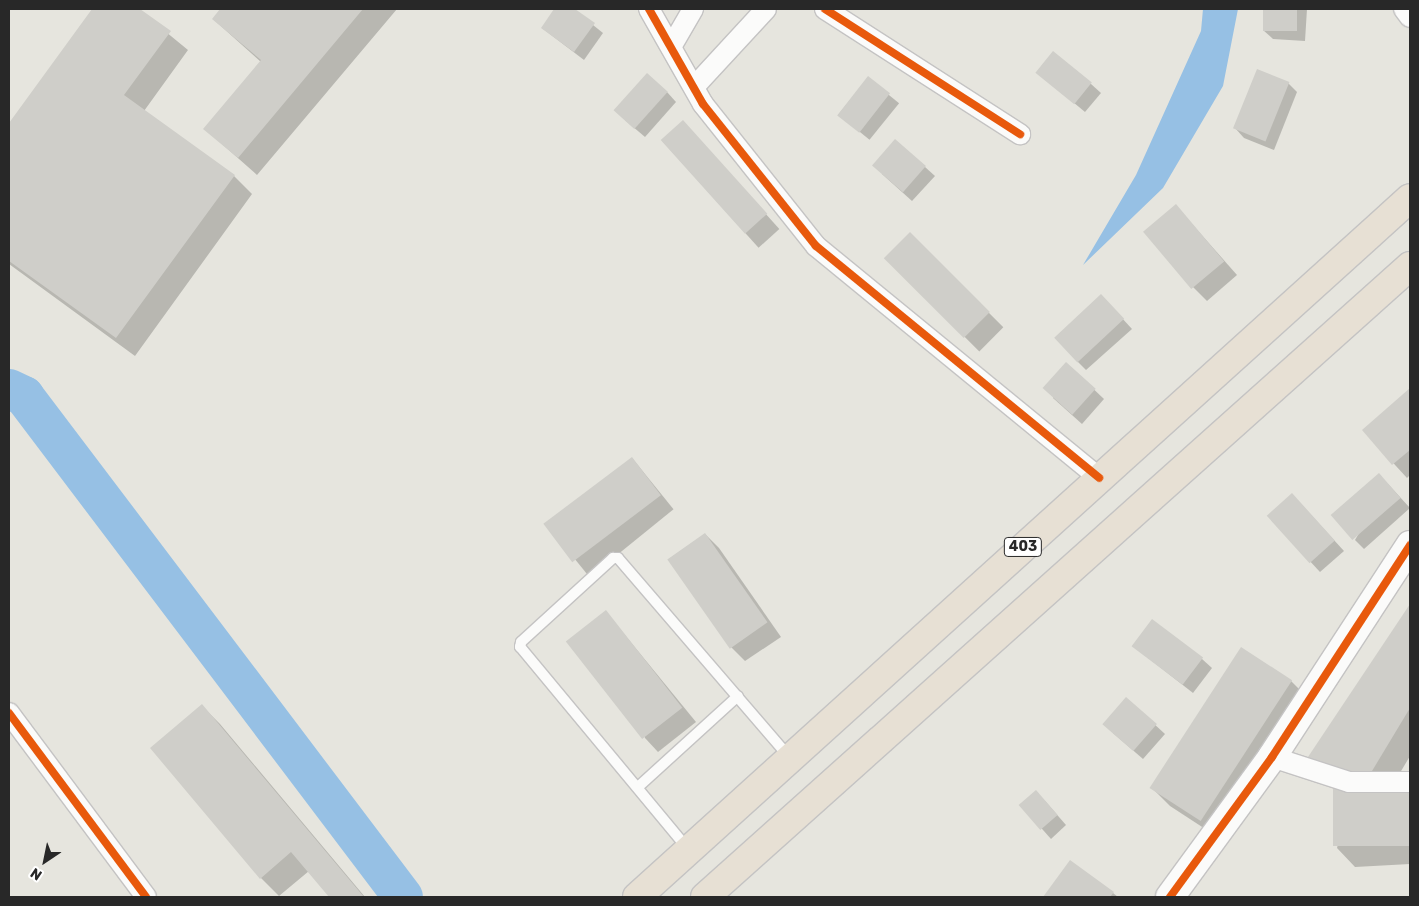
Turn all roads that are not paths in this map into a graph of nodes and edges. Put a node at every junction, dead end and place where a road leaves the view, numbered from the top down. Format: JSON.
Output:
{"nodes":[{"id":1,"x":650,"y":9,"type":"edge"},
{"id":2,"x":693,"y":9,"type":"edge"},
{"id":3,"x":766,"y":9,"type":"edge"},
{"id":4,"x":825,"y":9,"type":"edge"},
{"id":5,"x":1404,"y":9,"type":"edge"},
{"id":6,"x":1410,"y":17,"type":"edge"},
{"id":7,"x":672,"y":47,"type":"junction"},
{"id":8,"x":694,"y":86,"type":"junction"},
{"id":9,"x":1020,"y":134,"type":"dead end"},
{"id":10,"x":1410,"y":198,"type":"edge"},
{"id":11,"x":1410,"y":266,"type":"edge"},
{"id":12,"x":1099,"y":478,"type":"junction"},
{"id":13,"x":1410,"y":545,"type":"edge"},
{"id":14,"x":738,"y":696,"type":"junction"},
{"id":15,"x":9,"y":713,"type":"edge"},
{"id":16,"x":1272,"y":757,"type":"junction"},
{"id":17,"x":790,"y":758,"type":"junction"},
{"id":18,"x":1410,"y":782,"type":"edge"},
{"id":19,"x":638,"y":786,"type":"junction"},
{"id":20,"x":689,"y":850,"type":"junction"},
{"id":21,"x":1179,"y":894,"type":"edge"},
{"id":22,"x":146,"y":897,"type":"edge"},
{"id":23,"x":637,"y":897,"type":"edge"},
{"id":24,"x":705,"y":897,"type":"edge"}],
"edges":[{"from":1,"to":7,"type":"street"},
{"from":2,"to":7,"type":"street"},
{"from":3,"to":8,"type":"street"},
{"from":4,"to":9,"type":"street"},
{"from":5,"to":6,"type":"street"},
{"from":7,"to":8,"type":"street"},
{"from":8,"to":12,"type":"street"},
{"from":10,"to":12,"type":"highway","number":"403"},
{"from":11,"to":24,"type":"highway"},
{"from":12,"to":17,"type":"highway","number":"403"},
{"from":13,"to":16,"type":"street"},
{"from":14,"to":17,"type":"lane"},
{"from":14,"to":19,"type":"lane"},
{"from":14,"to":19,"type":"lane"},
{"from":15,"to":22,"type":"street"},
{"from":16,"to":18,"type":"street"},
{"from":16,"to":21,"type":"street"},
{"from":17,"to":20,"type":"highway","number":"403"},
{"from":19,"to":20,"type":"lane"},
{"from":20,"to":23,"type":"highway","number":"403"}]}
